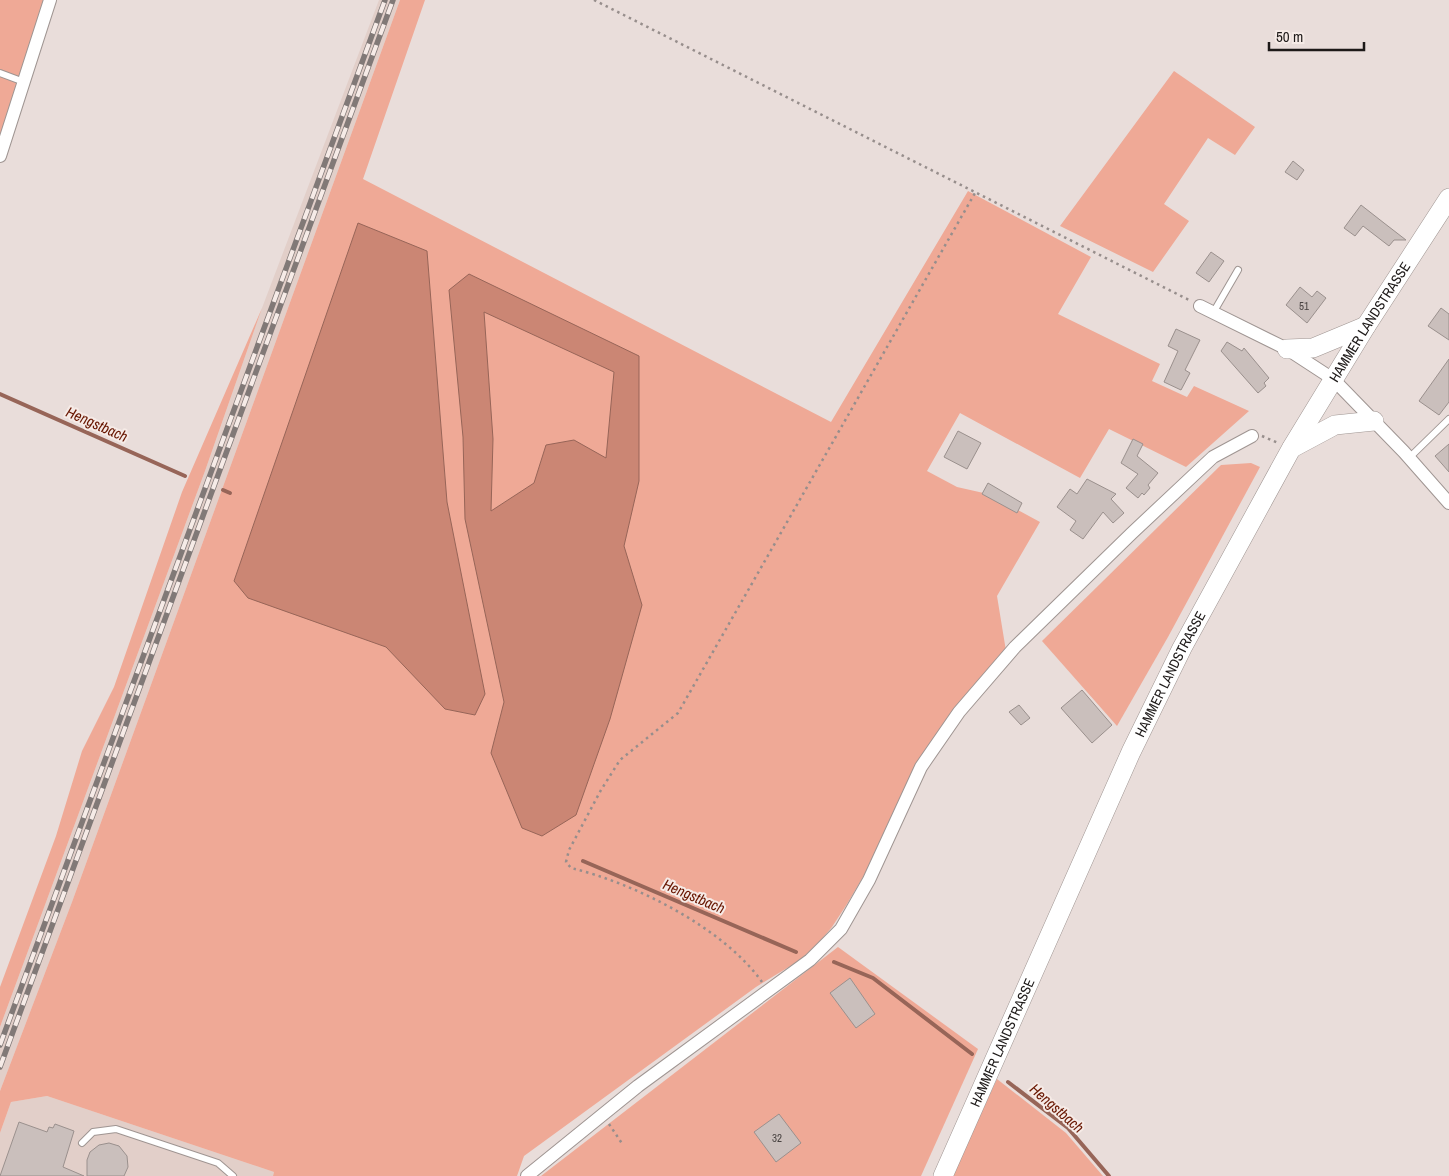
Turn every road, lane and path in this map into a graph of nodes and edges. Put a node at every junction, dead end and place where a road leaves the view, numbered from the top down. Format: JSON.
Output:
{"nodes":[{"id":1,"x":50,"y":0,"type":"edge"},
{"id":2,"x":594,"y":0,"type":"edge"},
{"id":3,"x":0,"y":74,"type":"edge"},
{"id":4,"x":24,"y":82,"type":"junction"},
{"id":5,"x":0,"y":156,"type":"edge"},
{"id":6,"x":975,"y":193,"type":"junction"},
{"id":7,"x":1449,"y":198,"type":"edge"},
{"id":8,"x":1238,"y":270,"type":"dead end"},
{"id":9,"x":1200,"y":306,"type":"joint"},
{"id":10,"x":1214,"y":312,"type":"junction"},
{"id":11,"x":1366,"y":326,"type":"junction"},
{"id":12,"x":1287,"y":349,"type":"junction"},
{"id":13,"x":1334,"y":379,"type":"junction"},
{"id":14,"x":1449,"y":419,"type":"edge"},
{"id":15,"x":1374,"y":421,"type":"junction"},
{"id":16,"x":1252,"y":436,"type":"joint"},
{"id":17,"x":1291,"y":448,"type":"junction"},
{"id":18,"x":1410,"y":458,"type":"junction"},
{"id":19,"x":1449,"y":503,"type":"edge"},
{"id":20,"x":768,"y":991,"type":"junction"},
{"id":21,"x":602,"y":1115,"type":"junction"},
{"id":22,"x":82,"y":1143,"type":"dead end"},
{"id":23,"x":623,"y":1145,"type":"dead end"},
{"id":24,"x":233,"y":1176,"type":"edge"},
{"id":25,"x":527,"y":1176,"type":"edge"},
{"id":26,"x":943,"y":1176,"type":"edge"}],
"edges":[{"from":1,"to":4,"type":"street"},
{"from":2,"to":6,"type":"path"},
{"from":3,"to":4,"type":"lane"},
{"from":4,"to":5,"type":"street"},
{"from":6,"to":9,"type":"path"},
{"from":6,"to":20,"type":"path"},
{"from":7,"to":11,"type":"main road","name":"HAMMER LANDSTRASSE"},
{"from":8,"to":10,"type":"lane"},
{"from":9,"to":10,"type":"street"},
{"from":10,"to":12,"type":"street"},
{"from":11,"to":12,"type":"main road"},
{"from":11,"to":13,"type":"main road","name":"HAMMER LANDSTRASSE"},
{"from":12,"to":13,"type":"street"},
{"from":13,"to":15,"type":"street"},
{"from":13,"to":17,"type":"main road","name":"HAMMER LANDSTRASSE"},
{"from":14,"to":18,"type":"lane"},
{"from":15,"to":17,"type":"main road"},
{"from":15,"to":18,"type":"street"},
{"from":16,"to":17,"type":"path"},
{"from":16,"to":20,"type":"street"},
{"from":17,"to":26,"type":"main road","name":"HAMMER LANDSTRASSE"},
{"from":18,"to":19,"type":"street"},
{"from":20,"to":21,"type":"street"},
{"from":21,"to":23,"type":"path"},
{"from":21,"to":25,"type":"street"},
{"from":22,"to":24,"type":"lane"}]}
